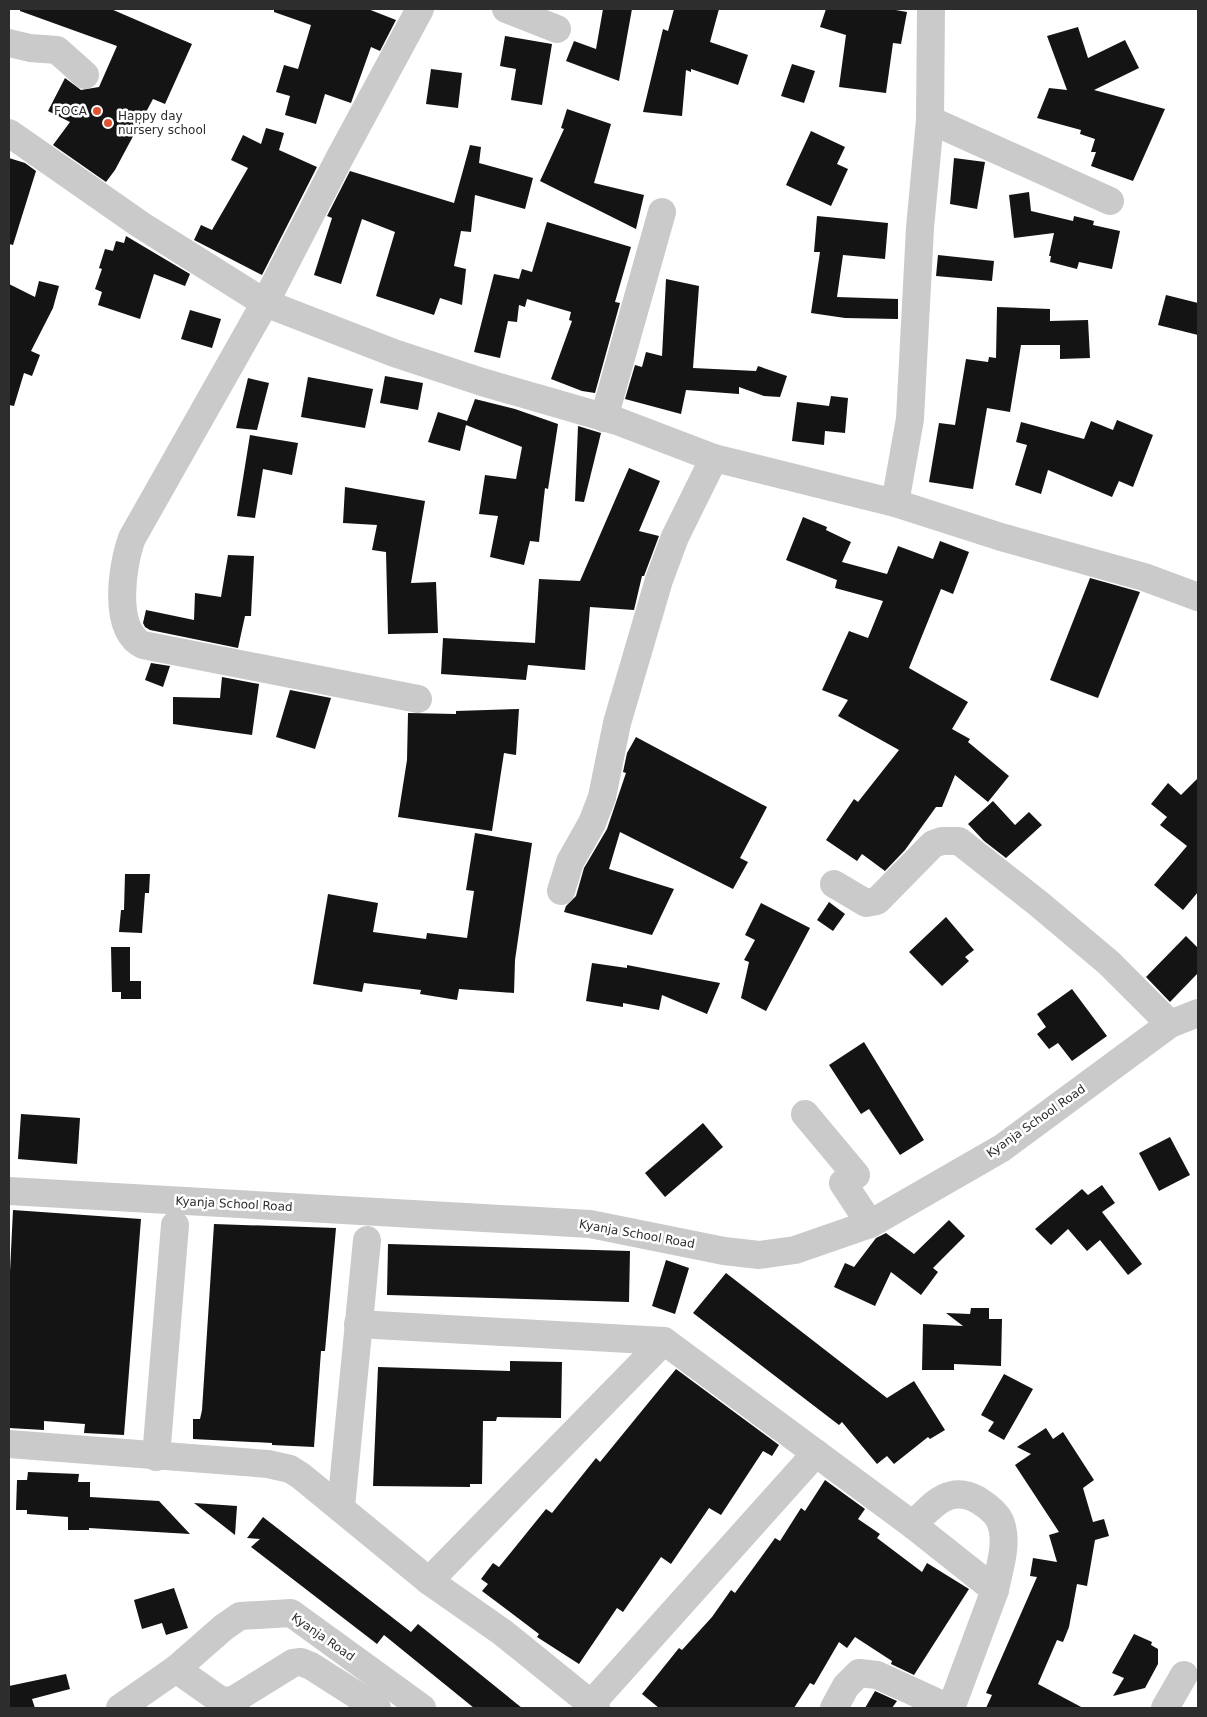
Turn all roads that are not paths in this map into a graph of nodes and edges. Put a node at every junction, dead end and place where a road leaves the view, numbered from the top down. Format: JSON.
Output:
{"nodes":[{"id":1,"x":420,"y":9,"type":"edge"},
{"id":2,"x":506,"y":9,"type":"edge"},
{"id":3,"x":931,"y":9,"type":"edge"},
{"id":4,"x":557,"y":28,"type":"dead end"},
{"id":5,"x":9,"y":42,"type":"edge"},
{"id":6,"x":85,"y":75,"type":"dead end"},
{"id":7,"x":930,"y":120,"type":"junction"},
{"id":8,"x":9,"y":133,"type":"edge"},
{"id":9,"x":1110,"y":200,"type":"dead end"},
{"id":10,"x":662,"y":212,"type":"dead end"},
{"id":11,"x":265,"y":303,"type":"junction"},
{"id":12,"x":604,"y":418,"type":"junction"},
{"id":13,"x":714,"y":458,"type":"junction"},
{"id":14,"x":894,"y":503,"type":"junction"},
{"id":15,"x":1198,"y":597,"type":"edge"},
{"id":16,"x":418,"y":699,"type":"dead end"},
{"id":17,"x":834,"y":884,"type":"dead end"},
{"id":18,"x":561,"y":891,"type":"dead end"},
{"id":19,"x":1198,"y":1013,"type":"edge"},
{"id":20,"x":1170,"y":1024,"type":"junction"},
{"id":21,"x":805,"y":1114,"type":"dead end"},
{"id":22,"x":9,"y":1191,"type":"edge"},
{"id":23,"x":870,"y":1224,"type":"junction"},
{"id":24,"x":175,"y":1225,"type":"dead end"},
{"id":25,"x":367,"y":1240,"type":"dead end"},
{"id":26,"x":358,"y":1324,"type":"junction"},
{"id":27,"x":664,"y":1341,"type":"junction"},
{"id":28,"x":9,"y":1444,"type":"edge"},
{"id":29,"x":816,"y":1453,"type":"junction"},
{"id":30,"x":156,"y":1457,"type":"junction"},
{"id":31,"x":341,"y":1507,"type":"junction"},
{"id":32,"x":913,"y":1525,"type":"junction"},
{"id":33,"x":429,"y":1581,"type":"junction"},
{"id":34,"x":995,"y":1590,"type":"junction"},
{"id":35,"x":176,"y":1669,"type":"junction"},
{"id":36,"x":1184,"y":1675,"type":"dead end"},
{"id":37,"x":594,"y":1706,"type":"edge"},
{"id":38,"x":120,"y":1708,"type":"edge"},
{"id":39,"x":377,"y":1708,"type":"edge"},
{"id":40,"x":422,"y":1708,"type":"edge"},
{"id":41,"x":834,"y":1708,"type":"edge"},
{"id":42,"x":950,"y":1708,"type":"edge"},
{"id":43,"x":1165,"y":1708,"type":"edge"}],
"edges":[{"from":1,"to":11,"type":"street"},
{"from":2,"to":4,"type":"street"},
{"from":3,"to":7,"type":"street"},
{"from":5,"to":6,"type":"street"},
{"from":7,"to":9,"type":"street"},
{"from":7,"to":14,"type":"street"},
{"from":8,"to":11,"type":"street"},
{"from":10,"to":12,"type":"street"},
{"from":11,"to":12,"type":"street"},
{"from":11,"to":16,"type":"street"},
{"from":12,"to":13,"type":"street"},
{"from":13,"to":14,"type":"street"},
{"from":13,"to":18,"type":"street"},
{"from":14,"to":15,"type":"street"},
{"from":17,"to":20,"type":"street"},
{"from":19,"to":20,"type":"street","name":"Kyanja School Road"},
{"from":20,"to":23,"type":"street","name":"Kyanja School Road"},
{"from":21,"to":23,"type":"street"},
{"from":22,"to":23,"type":"street","name":"Kyanja School Road"},
{"from":24,"to":30,"type":"street"},
{"from":25,"to":26,"type":"street"},
{"from":26,"to":27,"type":"street"},
{"from":26,"to":31,"type":"street"},
{"from":27,"to":29,"type":"street"},
{"from":27,"to":33,"type":"street"},
{"from":28,"to":30,"type":"street"},
{"from":29,"to":32,"type":"street"},
{"from":29,"to":37,"type":"street"},
{"from":30,"to":31,"type":"street"},
{"from":31,"to":33,"type":"street"},
{"from":32,"to":34,"type":"street"},
{"from":32,"to":34,"type":"street"},
{"from":33,"to":37,"type":"street"},
{"from":34,"to":42,"type":"street"},
{"from":35,"to":38,"type":"street","name":"Kyanja Road"},
{"from":35,"to":39,"type":"street"},
{"from":35,"to":40,"type":"street","name":"Kyanja Road"},
{"from":36,"to":43,"type":"street"},
{"from":41,"to":42,"type":"street"}]}
